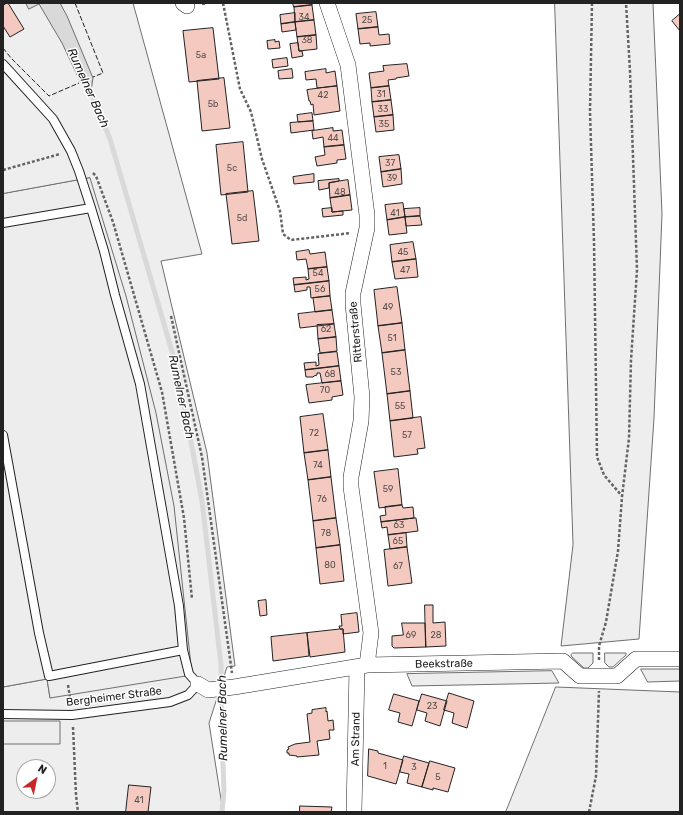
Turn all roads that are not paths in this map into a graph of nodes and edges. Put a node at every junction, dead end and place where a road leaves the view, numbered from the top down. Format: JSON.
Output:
{"nodes":[{"id":1,"x":327,"y":3,"type":"edge"},
{"id":2,"x":3,"y":64,"type":"edge"},
{"id":3,"x":91,"y":208,"type":"junction"},
{"id":4,"x":3,"y":223,"type":"edge"},
{"id":5,"x":3,"y":435,"type":"edge"},
{"id":6,"x":183,"y":650,"type":"junction"},
{"id":7,"x":680,"y":658,"type":"edge"},
{"id":8,"x":362,"y":666,"type":"junction"},
{"id":9,"x":203,"y":687,"type":"junction"},
{"id":10,"x":3,"y":714,"type":"edge"},
{"id":11,"x":354,"y":812,"type":"edge"}],
"edges":[{"from":1,"to":8,"type":"street","name":"Ritterstraße"},
{"from":2,"to":3,"type":"lane"},
{"from":3,"to":4,"type":"lane"},
{"from":3,"to":6,"type":"lane"},
{"from":5,"to":6,"type":"lane"},
{"from":6,"to":9,"type":"lane"},
{"from":7,"to":8,"type":"street","name":"Beekstraße"},
{"from":8,"to":9,"type":"street","name":"Beekstraße"},
{"from":8,"to":11,"type":"street","name":"Am Strand"},
{"from":9,"to":10,"type":"lane","name":"Bergheimer Straße"}]}
